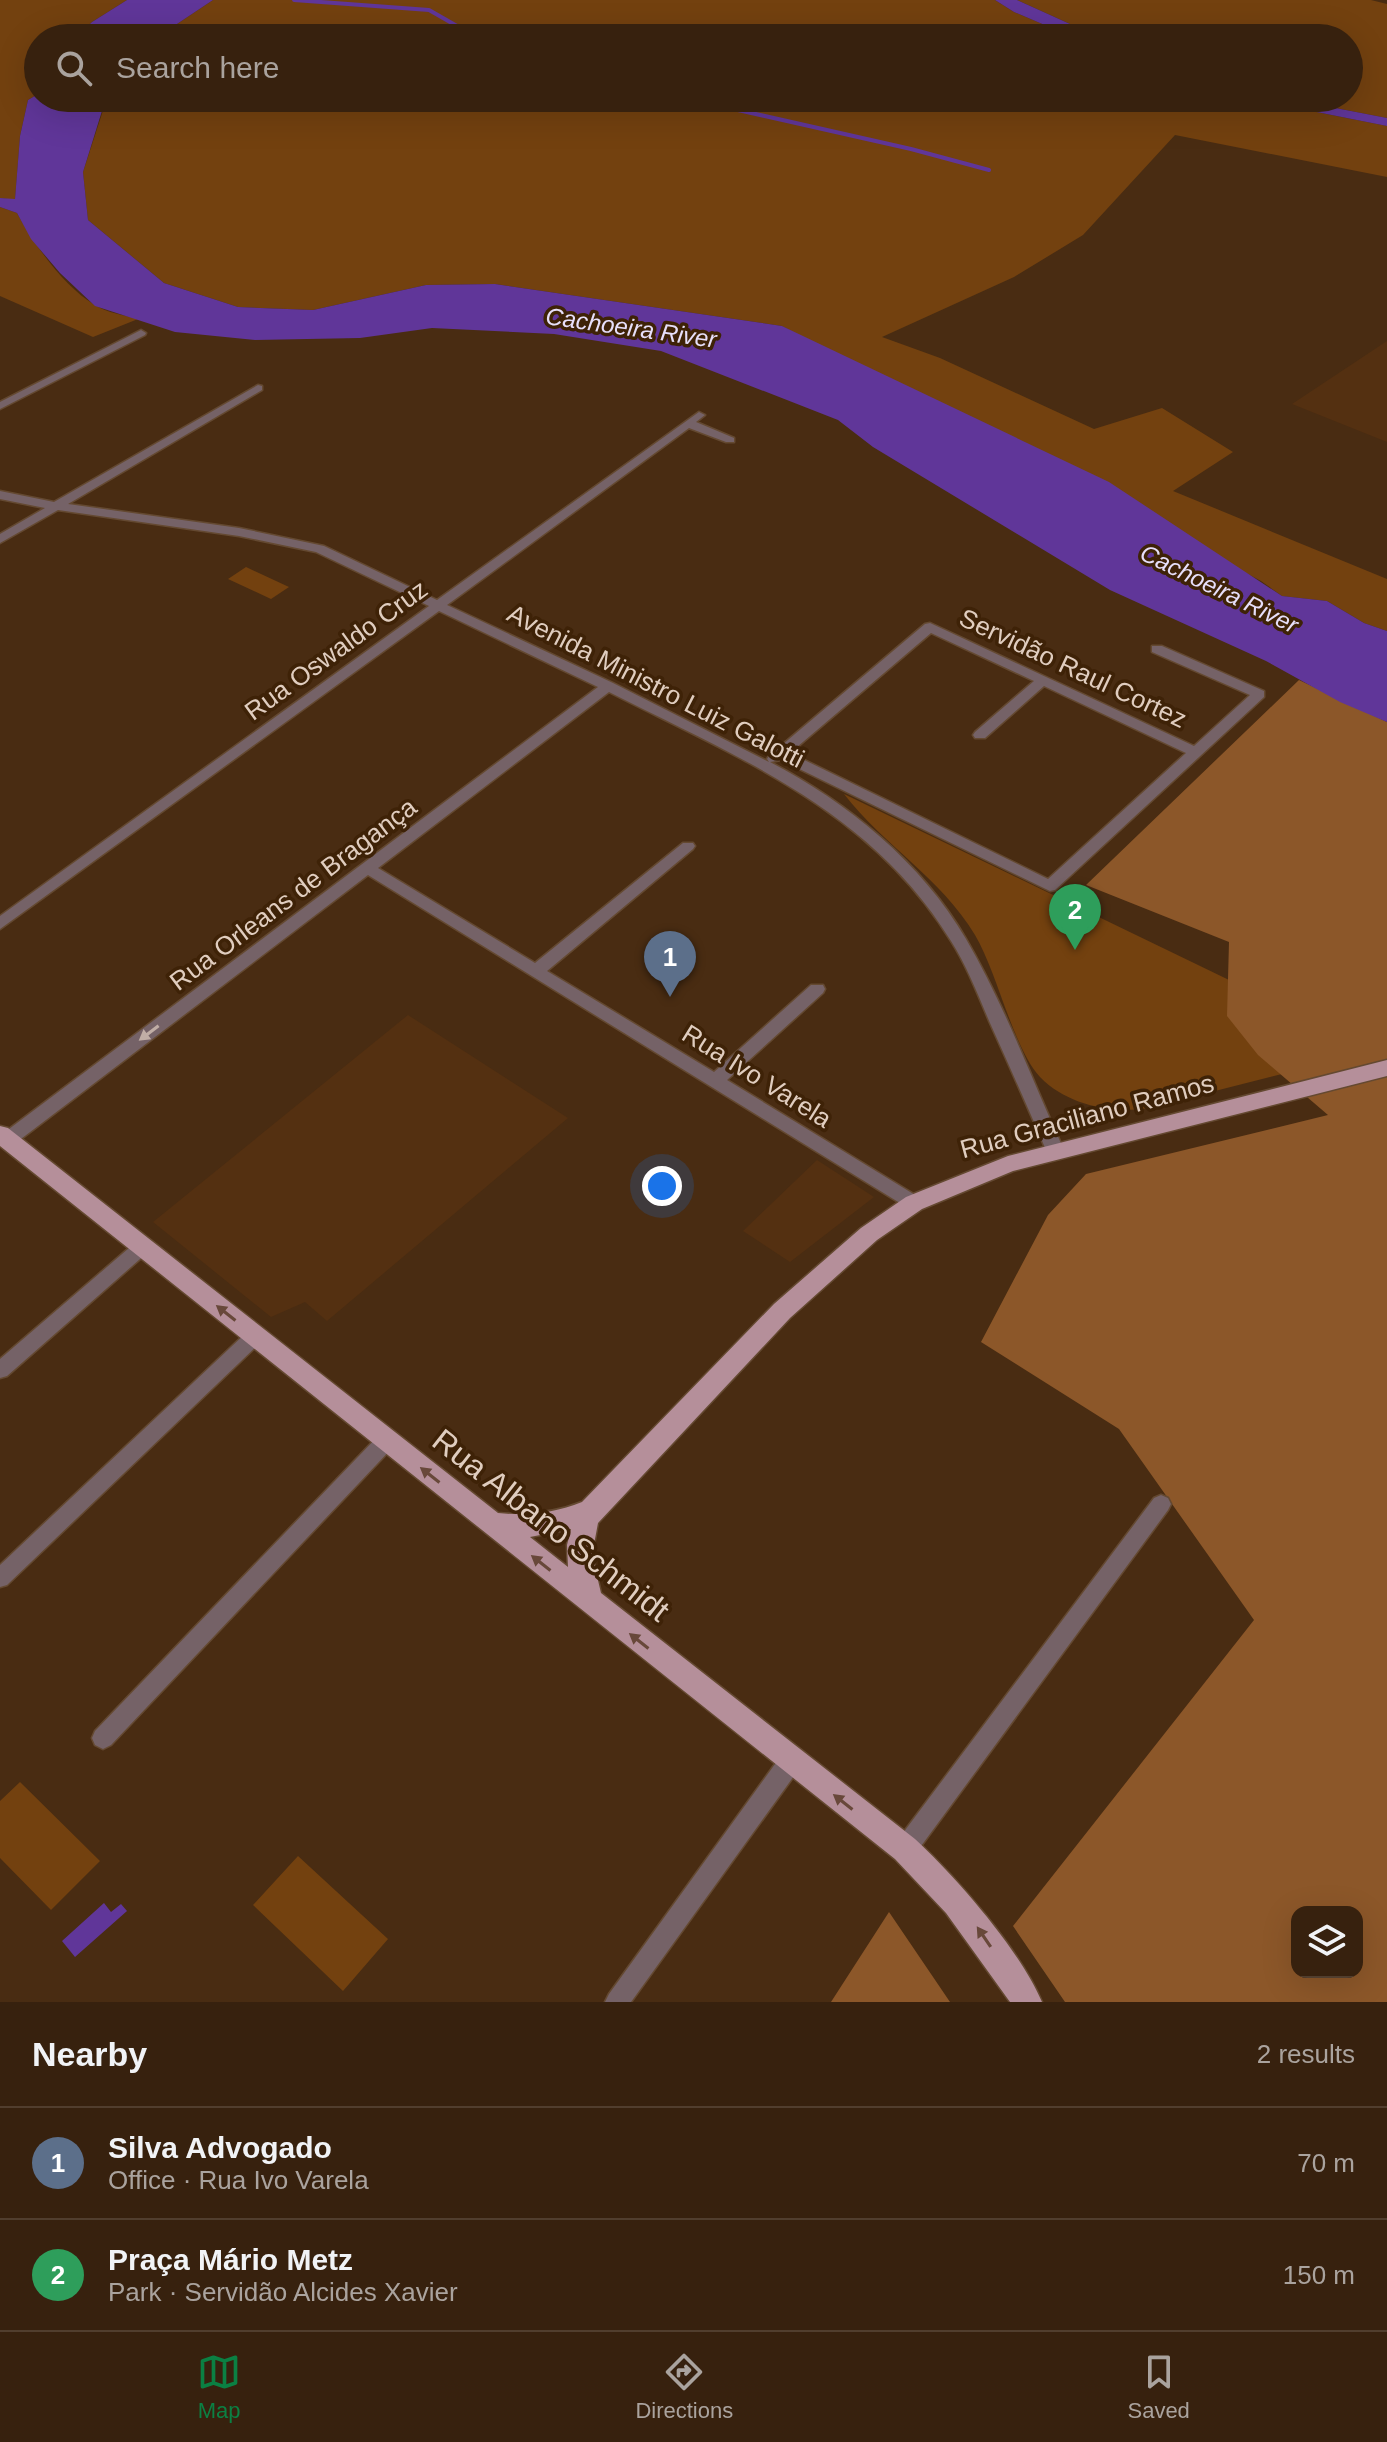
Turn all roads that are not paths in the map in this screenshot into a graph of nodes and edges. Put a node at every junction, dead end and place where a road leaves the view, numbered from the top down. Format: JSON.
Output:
{"nodes":[{"id":1,"x":141,"y":333,"type":"dead end"},
{"id":2,"x":258,"y":388,"type":"dead end"},
{"id":3,"x":0,"y":406,"type":"edge"},
{"id":4,"x":730,"y":440,"type":"dead end"},
{"id":5,"x":0,"y":495,"type":"edge"},
{"id":6,"x":56,"y":506,"type":"junction"},
{"id":7,"x":0,"y":539,"type":"edge"},
{"id":8,"x":439,"y":604,"type":"junction"},
{"id":9,"x":1157,"y":649,"type":"dead end"},
{"id":10,"x":1043,"y":680,"type":"junction"},
{"id":11,"x":608,"y":686,"type":"junction"},
{"id":12,"x":980,"y":735,"type":"dead end"},
{"id":13,"x":1196,"y":752,"type":"junction"},
{"id":14,"x":780,"y":754,"type":"junction"},
{"id":15,"x":766,"y":765,"type":"junction"},
{"id":16,"x":688,"y":846,"type":"dead end"},
{"id":17,"x":367,"y":868,"type":"junction"},
{"id":18,"x":0,"y":924,"type":"edge"},
{"id":19,"x":536,"y":971,"type":"junction"},
{"id":20,"x":817,"y":989,"type":"dead end"},
{"id":21,"x":1387,"y":1068,"type":"edge"},
{"id":22,"x":715,"y":1081,"type":"junction"},
{"id":23,"x":4,"y":1137,"type":"edge"},
{"id":24,"x":1055,"y":1150,"type":"junction"},
{"id":25,"x":914,"y":1203,"type":"junction"},
{"id":26,"x":142,"y":1247,"type":"junction"},
{"id":27,"x":255,"y":1336,"type":"junction"},
{"id":28,"x":0,"y":1370,"type":"edge"},
{"id":29,"x":387,"y":1440,"type":"junction"},
{"id":30,"x":1161,"y":1504,"type":"dead end"},
{"id":31,"x":591,"y":1510,"type":"junction"},
{"id":32,"x":491,"y":1523,"type":"junction"},
{"id":33,"x":0,"y":1578,"type":"edge"},
{"id":34,"x":592,"y":1603,"type":"junction"},
{"id":35,"x":103,"y":1738,"type":"dead end"},
{"id":36,"x":791,"y":1761,"type":"junction"},
{"id":37,"x":905,"y":1849,"type":"junction"},
{"id":38,"x":617,"y":2002,"type":"edge"},
{"id":39,"x":1027,"y":2002,"type":"edge"}],
"edges":[{"from":1,"to":3,"type":"street"},
{"from":2,"to":6,"type":"street"},
{"from":4,"to":8,"type":"street","name":"Rua Oswaldo Cruz"},
{"from":5,"to":6,"type":"street","name":"Avenida Ministro Luiz Galotti"},
{"from":6,"to":7,"type":"street"},
{"from":6,"to":8,"type":"street","name":"Avenida Ministro Luiz Galotti"},
{"from":8,"to":11,"type":"street","name":"Avenida Ministro Luiz Galotti"},
{"from":8,"to":18,"type":"street","name":"Rua Oswaldo Cruz"},
{"from":9,"to":13,"type":"street"},
{"from":10,"to":12,"type":"street"},
{"from":10,"to":13,"type":"street","name":"Servidão Raul Cortez"},
{"from":10,"to":14,"type":"street","name":"Servidão Raul Cortez"},
{"from":11,"to":15,"type":"street","name":"Avenida Ministro Luiz Galotti"},
{"from":11,"to":17,"type":"street","name":"Rua Orleans de Bragança"},
{"from":13,"to":14,"type":"street"},
{"from":14,"to":15,"type":"street"},
{"from":15,"to":24,"type":"street","name":"Avenida Ministro Luiz Galotti"},
{"from":16,"to":19,"type":"street"},
{"from":17,"to":19,"type":"street","name":"Rua Ivo Varela"},
{"from":17,"to":23,"type":"street","name":"Rua Orleans de Bragança","one_way":true},
{"from":19,"to":22,"type":"street","name":"Rua Ivo Varela"},
{"from":20,"to":22,"type":"street"},
{"from":21,"to":24,"type":"main road","name":"Rua Graciliano Ramos"},
{"from":22,"to":25,"type":"street","name":"Rua Ivo Varela"},
{"from":23,"to":26,"type":"main road","name":"Rua Albano Schmidt"},
{"from":24,"to":25,"type":"main road","name":"Rua Graciliano Ramos"},
{"from":25,"to":31,"type":"main road","name":"Rua Graciliano Ramos"},
{"from":27,"to":26,"type":"main road","name":"Rua Albano Schmidt","one_way":true},
{"from":26,"to":28,"type":"street"},
{"from":27,"to":29,"type":"main road","name":"Rua Albano Schmidt"},
{"from":27,"to":33,"type":"street"},
{"from":32,"to":29,"type":"main road","name":"Rua Albano Schmidt","one_way":true},
{"from":29,"to":35,"type":"street"},
{"from":30,"to":37,"type":"street"},
{"from":31,"to":32,"type":"main road","name":"Rua Graciliano Ramos"},
{"from":31,"to":34,"type":"main road","name":"Rua Graciliano Ramos"},
{"from":34,"to":32,"type":"main road","name":"Rua Albano Schmidt","one_way":true},
{"from":36,"to":34,"type":"main road","name":"Rua Albano Schmidt","one_way":true},
{"from":37,"to":36,"type":"main road","name":"Rua Albano Schmidt","one_way":true},
{"from":36,"to":38,"type":"street"},
{"from":39,"to":37,"type":"main road","name":"Rua Albano Schmidt","one_way":true}]}
